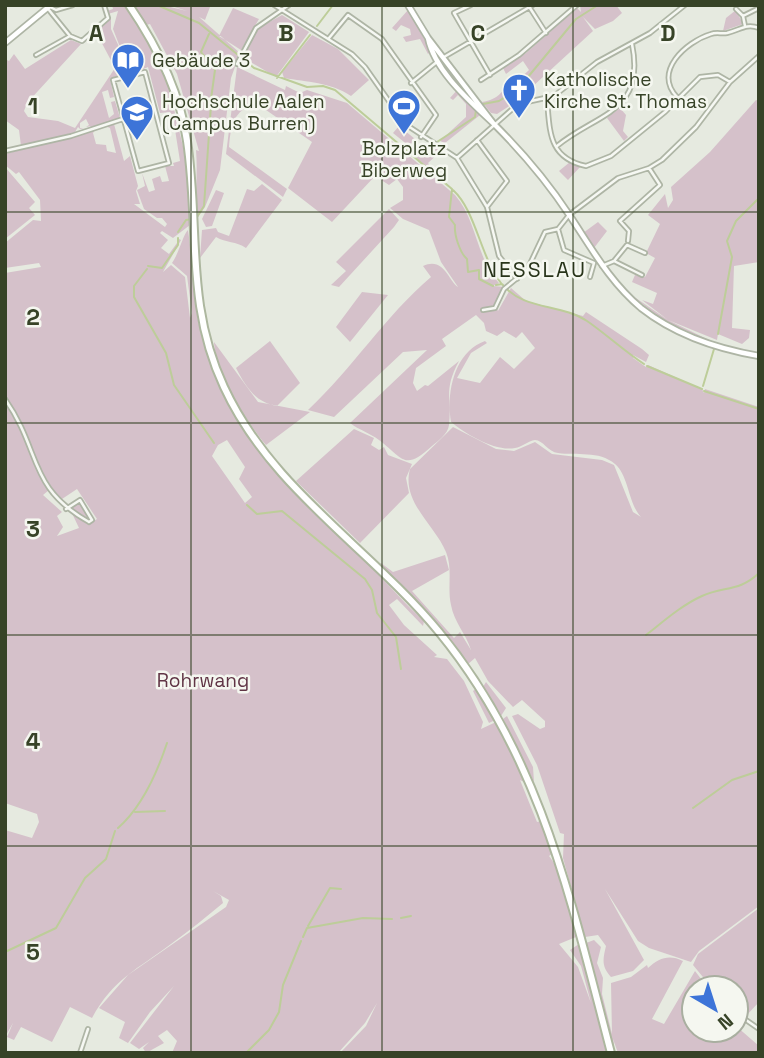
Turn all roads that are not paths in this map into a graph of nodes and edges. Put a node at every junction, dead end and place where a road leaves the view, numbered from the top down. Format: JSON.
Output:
{"nodes":[{"id":1,"x":73,"y":5,"type":"edge"},
{"id":2,"x":104,"y":5,"type":"edge"},
{"id":3,"x":129,"y":5,"type":"edge"},
{"id":4,"x":274,"y":5,"type":"edge"},
{"id":5,"x":289,"y":5,"type":"edge"},
{"id":6,"x":408,"y":5,"type":"edge"},
{"id":7,"x":471,"y":5,"type":"edge"},
{"id":8,"x":577,"y":5,"type":"edge"},
{"id":9,"x":685,"y":5,"type":"edge"},
{"id":10,"x":530,"y":6,"type":"edge"},
{"id":11,"x":759,"y":8,"type":"edge"},
{"id":12,"x":52,"y":9,"type":"edge"},
{"id":13,"x":736,"y":9,"type":"dead end"},
{"id":14,"x":285,"y":10,"type":"junction"},
{"id":15,"x":743,"y":16,"type":"junction"},
{"id":16,"x":745,"y":26,"type":"junction"},
{"id":17,"x":759,"y":28,"type":"edge"},
{"id":18,"x":546,"y":33,"type":"junction"},
{"id":19,"x":70,"y":36,"type":"junction"},
{"id":20,"x":428,"y":38,"type":"junction"},
{"id":21,"x":328,"y":39,"type":"junction"},
{"id":22,"x":470,"y":41,"type":"junction"},
{"id":23,"x":5,"y":43,"type":"edge"},
{"id":24,"x":632,"y":44,"type":"junction"},
{"id":25,"x":36,"y":55,"type":"dead end"},
{"id":26,"x":759,"y":56,"type":"edge"},
{"id":27,"x":444,"y":57,"type":"junction"},
{"id":28,"x":438,"y":61,"type":"junction"},
{"id":29,"x":237,"y":64,"type":"dead end"},
{"id":30,"x":490,"y":75,"type":"junction"},
{"id":31,"x":481,"y":80,"type":"dead end"},
{"id":32,"x":730,"y":82,"type":"junction"},
{"id":33,"x":411,"y":83,"type":"junction"},
{"id":34,"x":677,"y":97,"type":"junction"},
{"id":35,"x":547,"y":100,"type":"junction"},
{"id":36,"x":124,"y":119,"type":"junction"},
{"id":37,"x":494,"y":124,"type":"junction"},
{"id":38,"x":421,"y":137,"type":"junction"},
{"id":39,"x":477,"y":140,"type":"junction"},
{"id":40,"x":557,"y":146,"type":"junction"},
{"id":41,"x":5,"y":151,"type":"edge"},
{"id":42,"x":457,"y":158,"type":"junction"},
{"id":43,"x":649,"y":169,"type":"junction"},
{"id":44,"x":486,"y":207,"type":"junction"},
{"id":45,"x":569,"y":215,"type":"junction"},
{"id":46,"x":558,"y":229,"type":"junction"},
{"id":47,"x":628,"y":242,"type":"dead end"},
{"id":48,"x":645,"y":253,"type":"dead end"},
{"id":49,"x":614,"y":261,"type":"junction"},
{"id":50,"x":602,"y":267,"type":"junction"},
{"id":51,"x":642,"y":275,"type":"dead end"},
{"id":52,"x":590,"y":277,"type":"dead end"},
{"id":53,"x":517,"y":279,"type":"junction"},
{"id":54,"x":483,"y":310,"type":"dead end"},
{"id":55,"x":759,"y":356,"type":"edge"},
{"id":56,"x":5,"y":399,"type":"edge"},
{"id":57,"x":66,"y":509,"type":"junction"},
{"id":58,"x":88,"y":1029,"type":"dead end"},
{"id":59,"x":80,"y":1053,"type":"edge"},
{"id":60,"x":611,"y":1053,"type":"edge"}],
"edges":[{"from":1,"to":12,"type":"street"},
{"from":2,"to":19,"type":"street"},
{"from":3,"to":60,"type":"main road"},
{"from":4,"to":14,"type":"street"},
{"from":5,"to":14,"type":"street"},
{"from":6,"to":20,"type":"main road"},
{"from":7,"to":22,"type":"street"},
{"from":8,"to":18,"type":"street"},
{"from":9,"to":24,"type":"street"},
{"from":10,"to":18,"type":"street"},
{"from":10,"to":22,"type":"street"},
{"from":11,"to":15,"type":"street"},
{"from":12,"to":19,"type":"street"},
{"from":12,"to":23,"type":"main road"},
{"from":13,"to":15,"type":"street"},
{"from":14,"to":21,"type":"street"},
{"from":14,"to":29,"type":"street"},
{"from":15,"to":16,"type":"street"},
{"from":16,"to":17,"type":"street"},
{"from":16,"to":34,"type":"street"},
{"from":18,"to":30,"type":"street"},
{"from":19,"to":25,"type":"street"},
{"from":20,"to":27,"type":"main road"},
{"from":20,"to":28,"type":"main road"},
{"from":21,"to":33,"type":"street"},
{"from":21,"to":38,"type":"street"},
{"from":22,"to":27,"type":"street"},
{"from":22,"to":30,"type":"street"},
{"from":24,"to":35,"type":"street"},
{"from":24,"to":40,"type":"street"},
{"from":26,"to":32,"type":"street"},
{"from":27,"to":28,"type":"street"},
{"from":27,"to":37,"type":"main road"},
{"from":28,"to":33,"type":"street"},
{"from":28,"to":37,"type":"main road"},
{"from":30,"to":31,"type":"street"},
{"from":32,"to":34,"type":"street"},
{"from":32,"to":43,"type":"street"},
{"from":33,"to":38,"type":"street"},
{"from":34,"to":40,"type":"street"},
{"from":35,"to":37,"type":"street"},
{"from":35,"to":40,"type":"street"},
{"from":36,"to":36,"type":"street"},
{"from":36,"to":41,"type":"street"},
{"from":37,"to":39,"type":"street"},
{"from":37,"to":45,"type":"main road"},
{"from":38,"to":42,"type":"street"},
{"from":39,"to":42,"type":"street"},
{"from":39,"to":44,"type":"street"},
{"from":42,"to":44,"type":"street"},
{"from":43,"to":45,"type":"street"},
{"from":43,"to":47,"type":"street"},
{"from":44,"to":53,"type":"street"},
{"from":45,"to":46,"type":"street"},
{"from":45,"to":50,"type":"main road"},
{"from":46,"to":52,"type":"street"},
{"from":46,"to":53,"type":"street"},
{"from":48,"to":49,"type":"street"},
{"from":49,"to":50,"type":"street"},
{"from":49,"to":51,"type":"street"},
{"from":50,"to":55,"type":"main road"},
{"from":53,"to":54,"type":"street"},
{"from":56,"to":57,"type":"street"},
{"from":57,"to":57,"type":"street"},
{"from":58,"to":59,"type":"street"}]}
